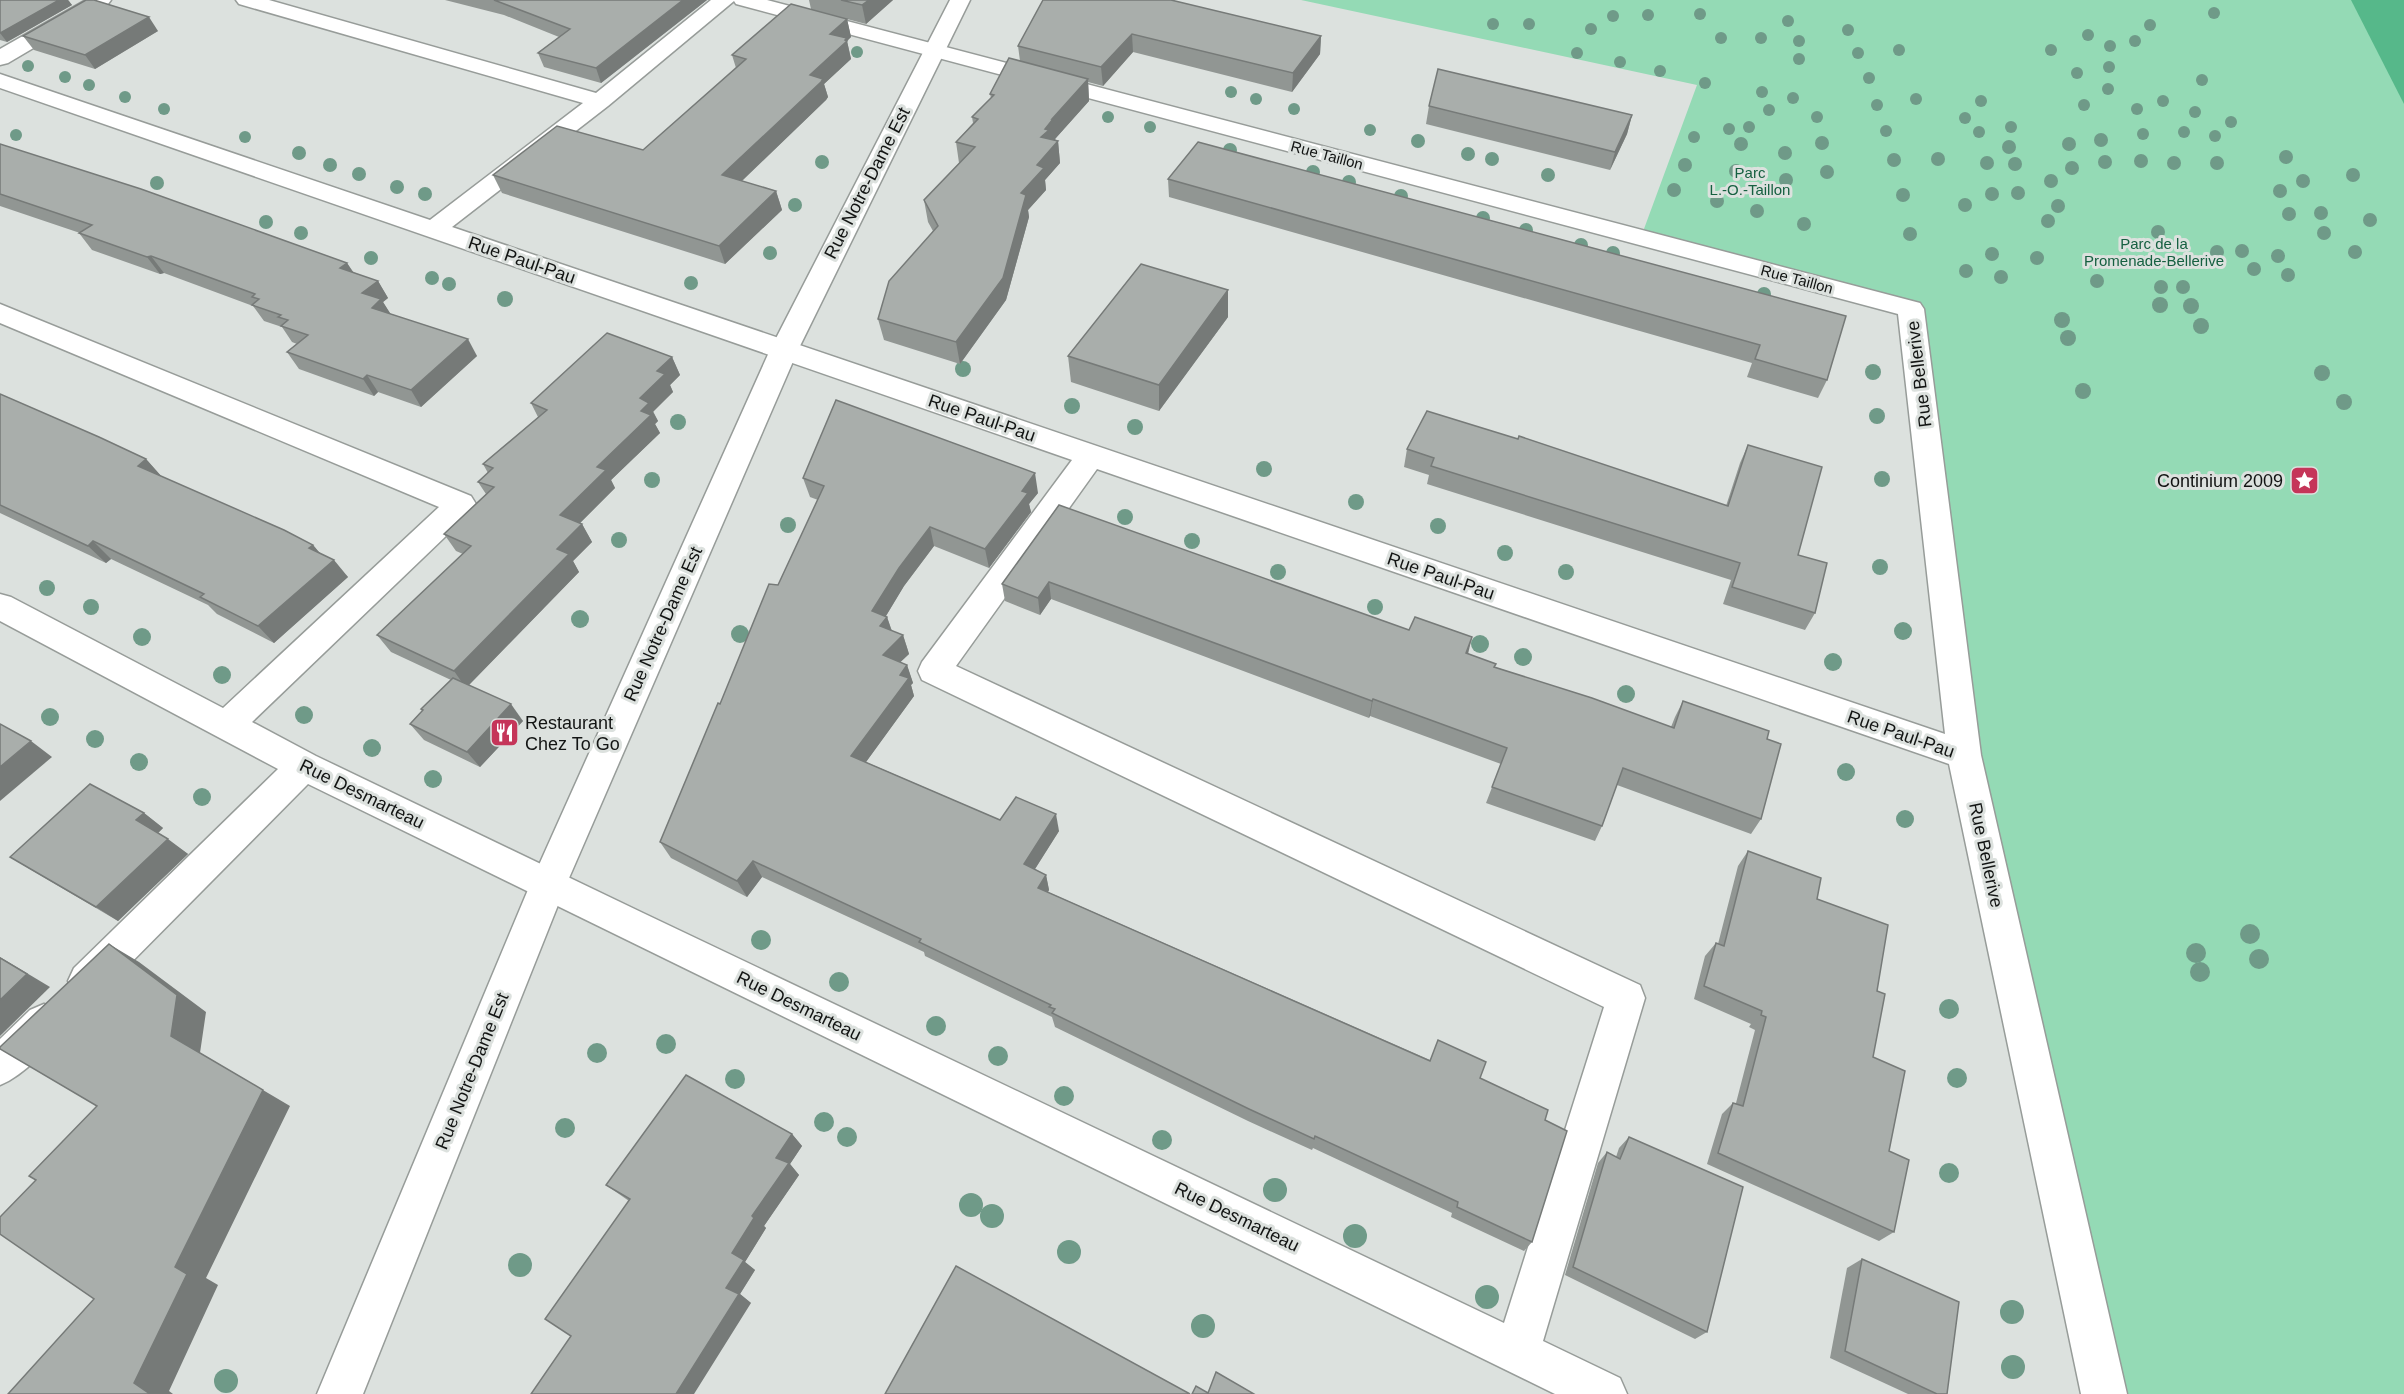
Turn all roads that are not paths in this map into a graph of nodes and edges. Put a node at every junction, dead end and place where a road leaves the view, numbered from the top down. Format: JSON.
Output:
{"nodes":[{"id":1,"x":102,"y":0,"type":"edge"},
{"id":2,"x":246,"y":0,"type":"edge"},
{"id":3,"x":724,"y":0,"type":"edge"},
{"id":4,"x":743,"y":0,"type":"edge"},
{"id":5,"x":960,"y":0,"type":"edge"},
{"id":6,"x":934,"y":50,"type":"junction"},
{"id":7,"x":0,"y":58,"type":"edge"},
{"id":8,"x":0,"y":81,"type":"edge"},
{"id":9,"x":600,"y":101,"type":"junction"},
{"id":10,"x":433,"y":230,"type":"junction"},
{"id":11,"x":1911,"y":309,"type":"joint"},
{"id":12,"x":0,"y":313,"type":"edge"},
{"id":13,"x":784,"y":350,"type":"junction"},
{"id":14,"x":1091,"y":456,"type":"junction"},
{"id":15,"x":0,"y":606,"type":"edge"},
{"id":16,"x":227,"y":725,"type":"junction"},
{"id":17,"x":1964,"y":755,"type":"junction"},
{"id":18,"x":304,"y":766,"type":"junction"},
{"id":19,"x":548,"y":885,"type":"junction"},
{"id":20,"x":0,"y":1066,"type":"edge"},
{"id":21,"x":1517,"y":1353,"type":"junction"},
{"id":22,"x":340,"y":1394,"type":"edge"},
{"id":23,"x":1604,"y":1394,"type":"edge"},
{"id":24,"x":2104,"y":1394,"type":"edge"}],
"edges":[{"from":1,"to":7,"type":"street"},
{"from":2,"to":9,"type":"street"},
{"from":3,"to":9,"type":"street"},
{"from":4,"to":6,"type":"street","name":"Rue Taillon"},
{"from":5,"to":6,"type":"street","name":"Rue Notre-Dame Est"},
{"from":6,"to":11,"type":"street","name":"Rue Taillon"},
{"from":6,"to":13,"type":"street","name":"Rue Notre-Dame Est"},
{"from":8,"to":10,"type":"street","name":"Rue Paul-Pau"},
{"from":9,"to":10,"type":"street"},
{"from":10,"to":13,"type":"street","name":"Rue Paul-Pau"},
{"from":11,"to":17,"type":"street","name":"Rue Bellerive"},
{"from":12,"to":16,"type":"street"},
{"from":13,"to":14,"type":"street","name":"Rue Paul-Pau"},
{"from":13,"to":19,"type":"street","name":"Rue Notre-Dame Est"},
{"from":14,"to":17,"type":"street","name":"Rue Paul-Pau"},
{"from":14,"to":21,"type":"street"},
{"from":15,"to":16,"type":"street","name":"Rue Desmarteau"},
{"from":16,"to":18,"type":"street","name":"Rue Desmarteau"},
{"from":17,"to":24,"type":"street","name":"Rue Bellerive"},
{"from":18,"to":19,"type":"street","name":"Rue Desmarteau"},
{"from":18,"to":20,"type":"street"},
{"from":19,"to":21,"type":"street","name":"Rue Desmarteau"},
{"from":19,"to":22,"type":"street","name":"Rue Notre-Dame Est"},
{"from":21,"to":23,"type":"street","name":"Rue Desmarteau"}]}
